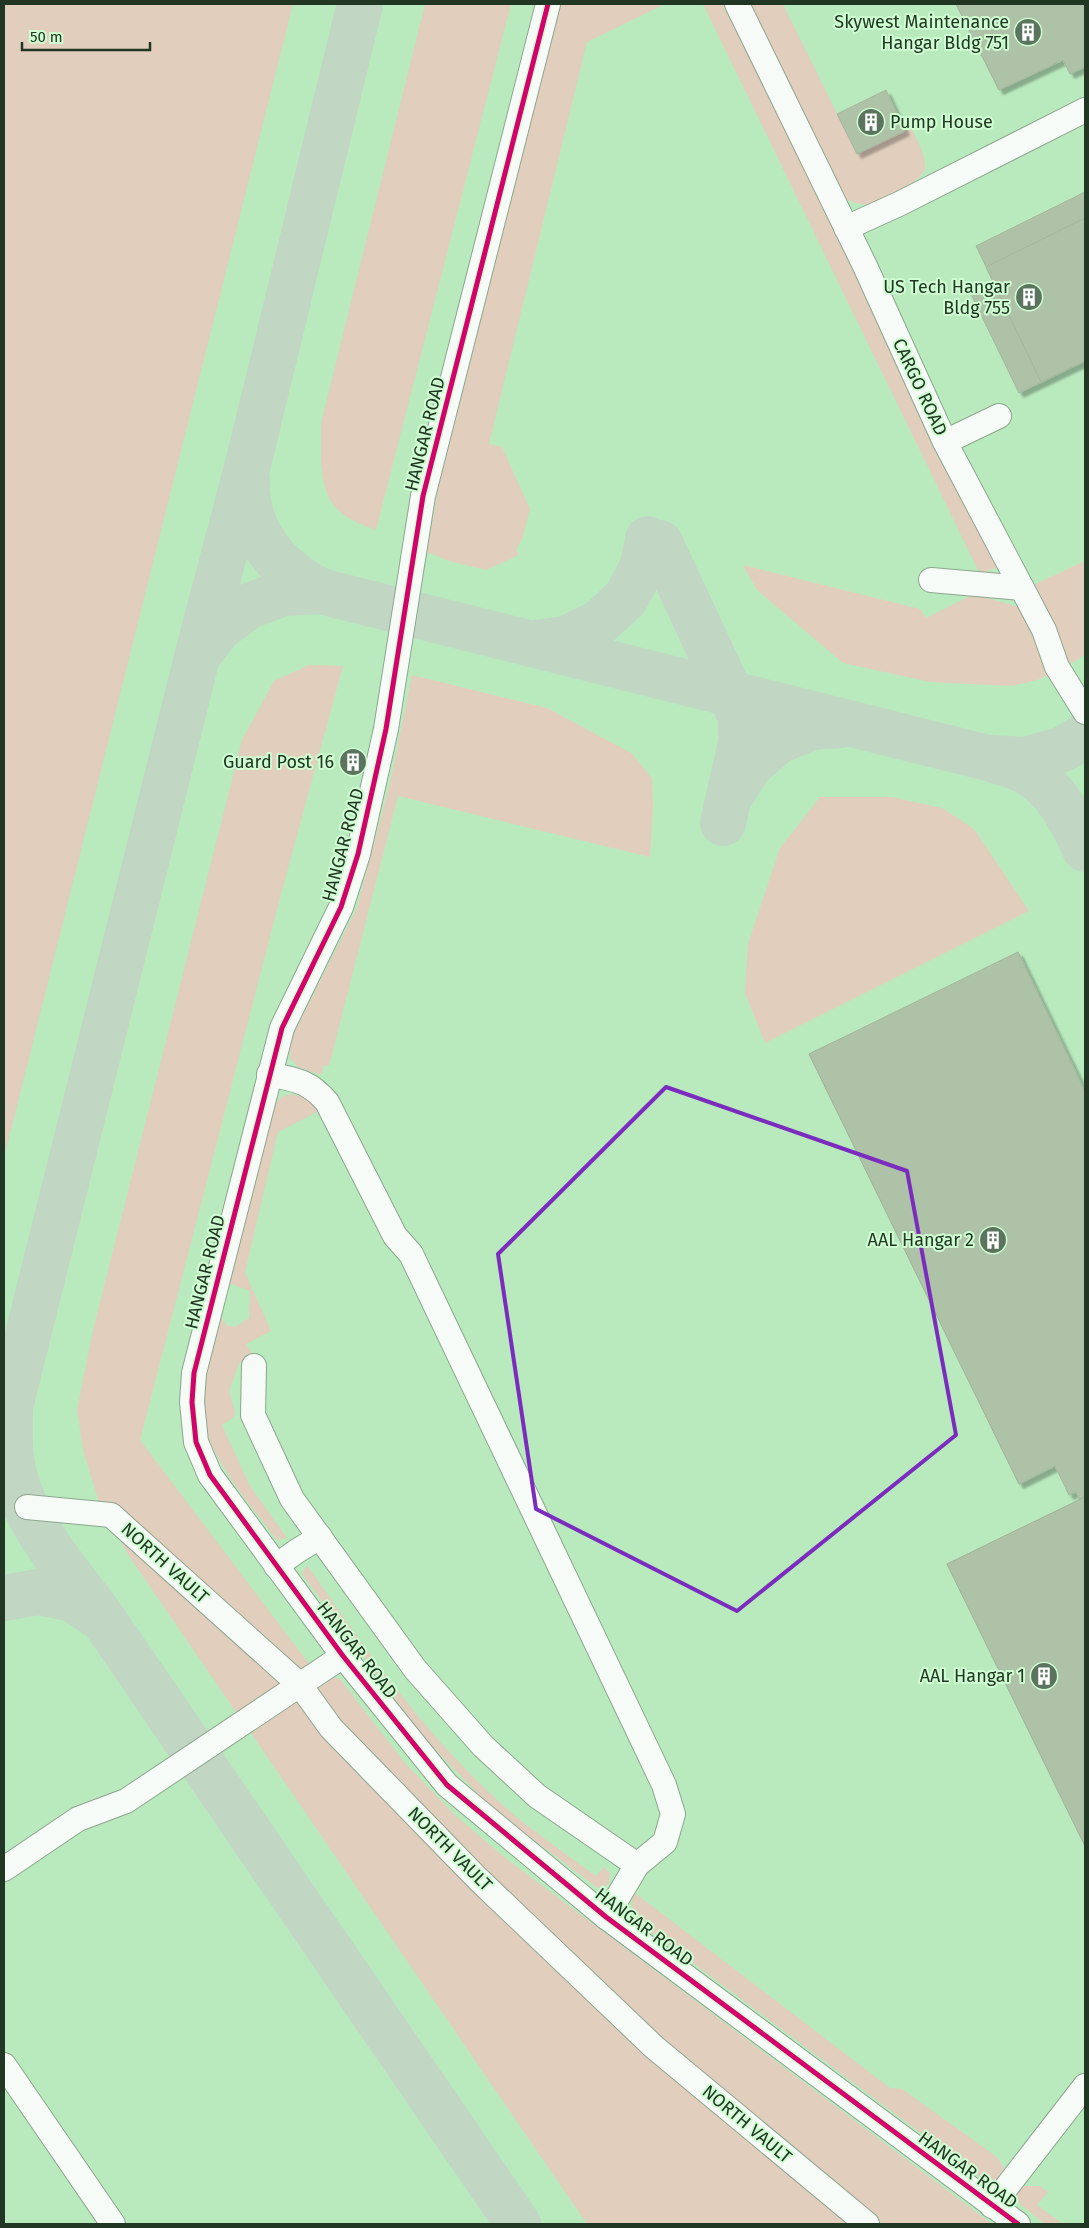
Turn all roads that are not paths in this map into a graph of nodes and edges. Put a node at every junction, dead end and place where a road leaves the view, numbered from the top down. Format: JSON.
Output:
{"nodes":[{"id":1,"x":548,"y":4,"type":"edge"},
{"id":2,"x":737,"y":4,"type":"edge"},
{"id":3,"x":1085,"y":110,"type":"edge"},
{"id":4,"x":846,"y":228,"type":"junction"},
{"id":5,"x":999,"y":416,"type":"dead end"},
{"id":6,"x":945,"y":442,"type":"junction"},
{"id":7,"x":931,"y":580,"type":"dead end"},
{"id":8,"x":1022,"y":588,"type":"junction"},
{"id":9,"x":1085,"y":712,"type":"edge"},
{"id":10,"x":269,"y":1074,"type":"junction"},
{"id":11,"x":254,"y":1366,"type":"dead end"},
{"id":12,"x":27,"y":1507,"type":"dead end"},
{"id":13,"x":320,"y":1537,"type":"junction"},
{"id":14,"x":276,"y":1566,"type":"junction"},
{"id":15,"x":343,"y":1656,"type":"junction"},
{"id":16,"x":300,"y":1685,"type":"junction"},
{"id":17,"x":637,"y":1865,"type":"junction"},
{"id":18,"x":4,"y":1869,"type":"edge"},
{"id":19,"x":606,"y":1917,"type":"junction"},
{"id":20,"x":4,"y":2066,"type":"edge"},
{"id":21,"x":1085,"y":2086,"type":"edge"},
{"id":22,"x":992,"y":2206,"type":"junction"},
{"id":23,"x":113,"y":2224,"type":"edge"},
{"id":24,"x":867,"y":2224,"type":"edge"},
{"id":25,"x":1018,"y":2224,"type":"edge"}],
"edges":[{"from":1,"to":10,"type":"street","name":"HANGAR ROAD"},
{"from":2,"to":4,"type":"street","name":"CARGO ROAD"},
{"from":3,"to":4,"type":"street"},
{"from":4,"to":6,"type":"street","name":"CARGO ROAD"},
{"from":5,"to":6,"type":"street"},
{"from":6,"to":8,"type":"street","name":"CARGO ROAD"},
{"from":7,"to":8,"type":"street"},
{"from":8,"to":9,"type":"street","name":"CARGO ROAD"},
{"from":10,"to":14,"type":"street","name":"HANGAR ROAD"},
{"from":10,"to":17,"type":"street"},
{"from":11,"to":13,"type":"street"},
{"from":12,"to":16,"type":"street","name":"NORTH VAULT"},
{"from":13,"to":14,"type":"street"},
{"from":13,"to":17,"type":"street"},
{"from":14,"to":15,"type":"street","name":"HANGAR ROAD"},
{"from":15,"to":16,"type":"street"},
{"from":15,"to":19,"type":"street","name":"HANGAR ROAD"},
{"from":16,"to":18,"type":"street"},
{"from":16,"to":24,"type":"street","name":"NORTH VAULT"},
{"from":17,"to":19,"type":"street"},
{"from":19,"to":22,"type":"street","name":"HANGAR ROAD"},
{"from":20,"to":23,"type":"street"},
{"from":21,"to":22,"type":"street"},
{"from":22,"to":25,"type":"street","name":"HANGAR ROAD"}]}
